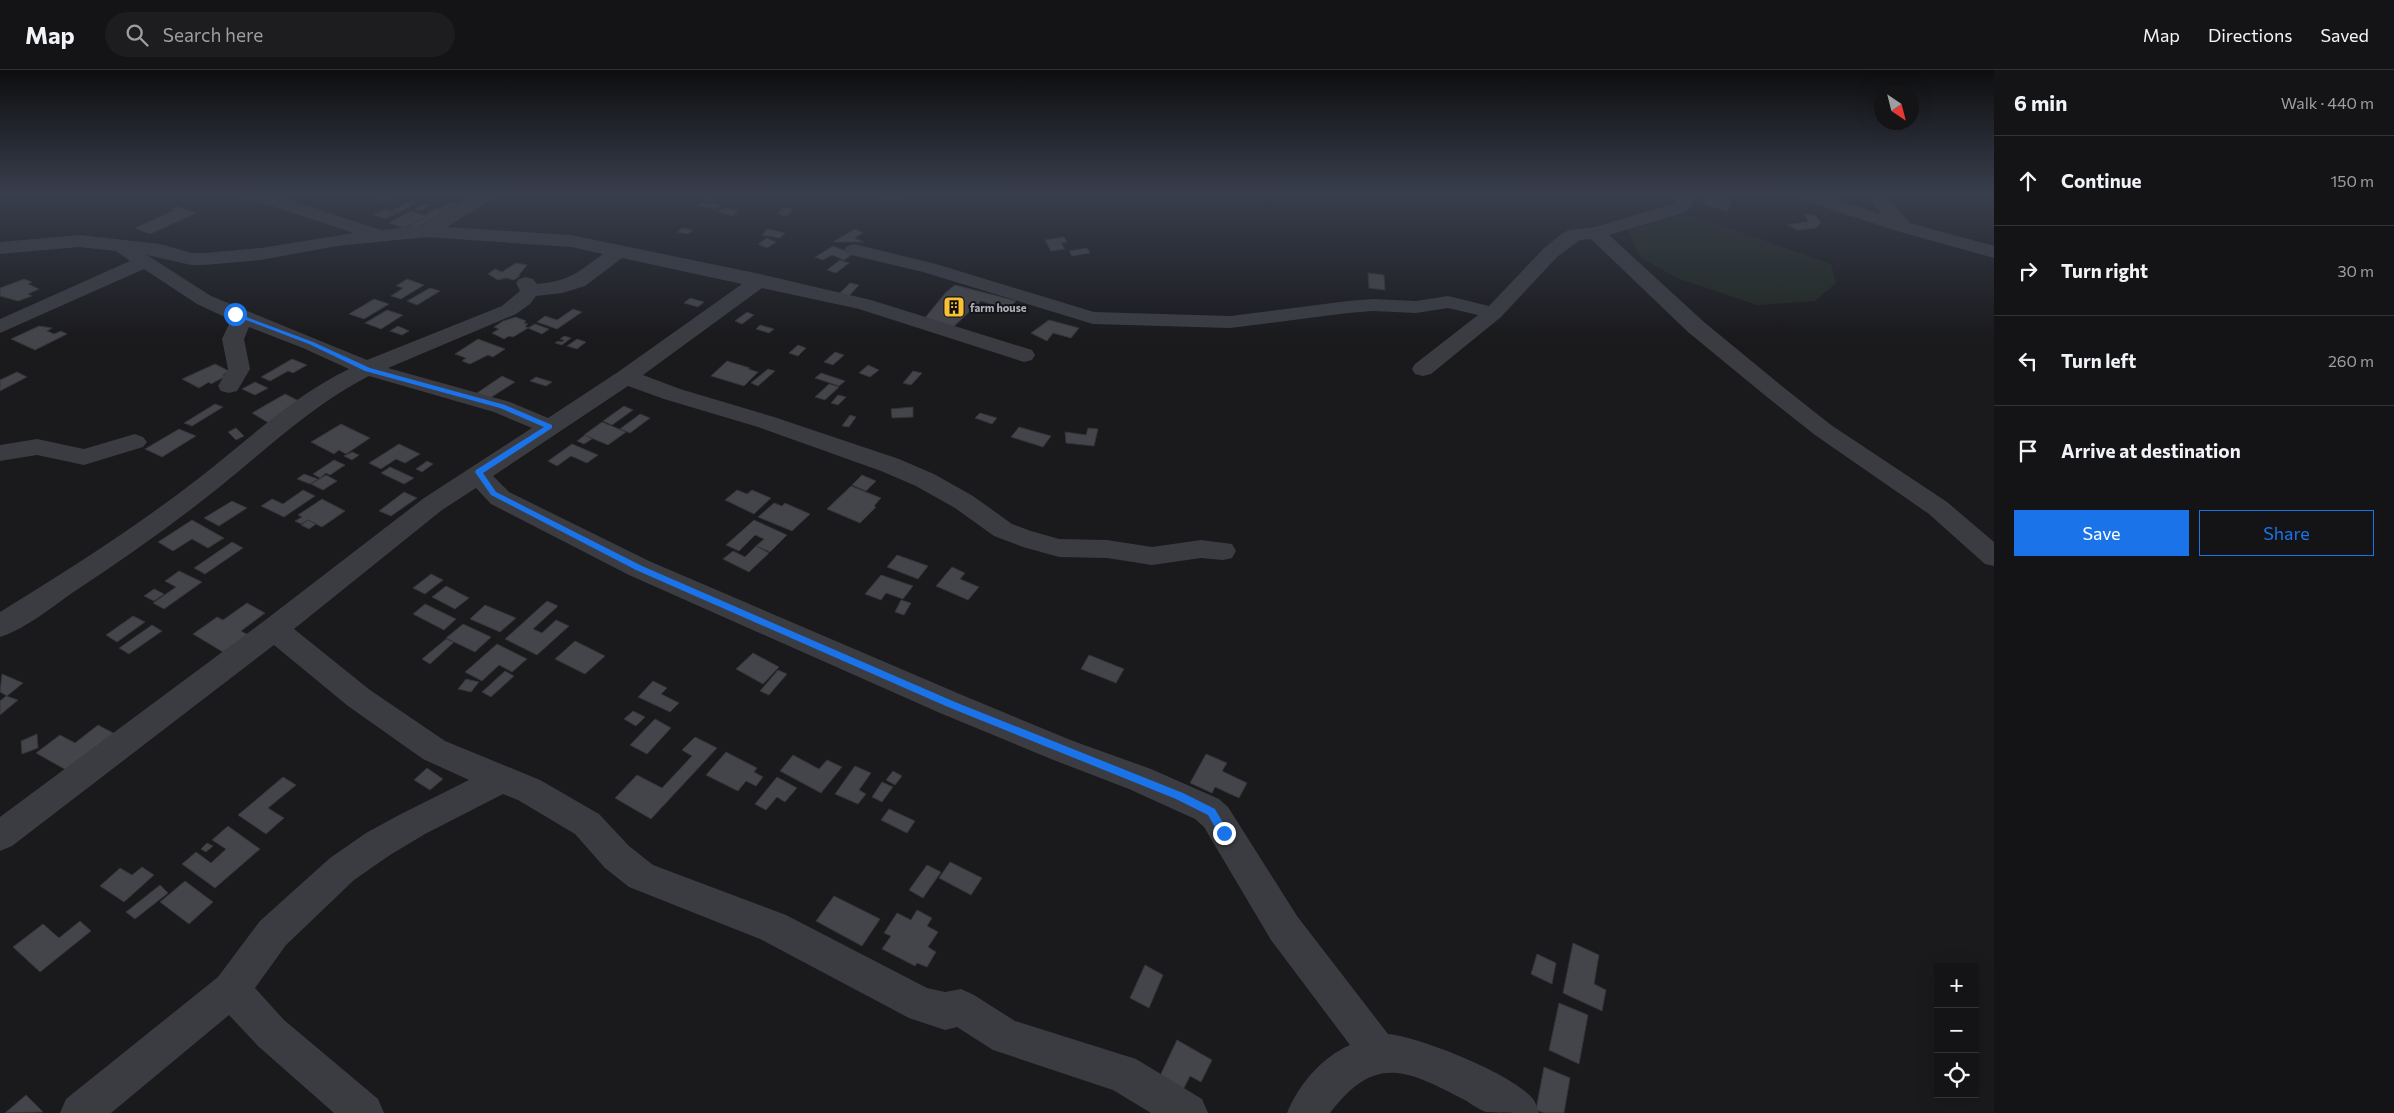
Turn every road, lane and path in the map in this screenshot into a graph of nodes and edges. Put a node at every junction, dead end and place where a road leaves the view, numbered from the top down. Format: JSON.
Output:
{"nodes":[{"id":1,"x":72,"y":241,"type":"edge"},
{"id":2,"x":84,"y":241,"type":"edge"},
{"id":3,"x":334,"y":241,"type":"edge"},
{"id":4,"x":567,"y":241,"type":"edge"},
{"id":5,"x":1566,"y":241,"type":"edge"},
{"id":6,"x":1605,"y":241,"type":"edge"},
{"id":7,"x":1953,"y":241,"type":"edge"},
{"id":8,"x":121,"y":246,"type":"junction"},
{"id":9,"x":0,"y":248,"type":"edge"},
{"id":10,"x":854,"y":250,"type":"dead end"},
{"id":11,"x":617,"y":252,"type":"junction"},
{"id":12,"x":1994,"y":252,"type":"edge"},
{"id":13,"x":146,"y":260,"type":"junction"},
{"id":14,"x":760,"y":280,"type":"junction"},
{"id":15,"x":1494,"y":314,"type":"junction"},
{"id":16,"x":243,"y":317,"type":"junction"},
{"id":17,"x":0,"y":327,"type":"edge"},
{"id":18,"x":1024,"y":355,"type":"dead end"},
{"id":19,"x":1423,"y":369,"type":"dead end"},
{"id":20,"x":368,"y":370,"type":"junction"},
{"id":21,"x":626,"y":377,"type":"junction"},
{"id":22,"x":229,"y":386,"type":"dead end"},
{"id":23,"x":550,"y":427,"type":"junction"},
{"id":24,"x":135,"y":442,"type":"dead end"},
{"id":25,"x":0,"y":453,"type":"edge"},
{"id":26,"x":479,"y":472,"type":"junction"},
{"id":27,"x":1224,"y":551,"type":"dead end"},
{"id":28,"x":1994,"y":557,"type":"edge"},
{"id":29,"x":0,"y":626,"type":"edge"},
{"id":30,"x":274,"y":629,"type":"junction"},
{"id":31,"x":500,"y":780,"type":"junction"},
{"id":32,"x":4,"y":829,"type":"edge"},
{"id":33,"x":231,"y":990,"type":"junction"},
{"id":34,"x":1379,"y":1053,"type":"junction"},
{"id":35,"x":80,"y":1113,"type":"edge"},
{"id":36,"x":364,"y":1113,"type":"edge"},
{"id":37,"x":1188,"y":1113,"type":"edge"},
{"id":38,"x":1307,"y":1113,"type":"edge"},
{"id":39,"x":1519,"y":1113,"type":"edge"}],
"edges":[{"from":1,"to":9,"type":"street"},
{"from":2,"to":8,"type":"street"},
{"from":3,"to":8,"type":"street"},
{"from":4,"to":11,"type":"street"},
{"from":5,"to":15,"type":"street"},
{"from":6,"to":28,"type":"street"},
{"from":7,"to":12,"type":"street"},
{"from":8,"to":13,"type":"street"},
{"from":10,"to":15,"type":"street"},
{"from":11,"to":14,"type":"street"},
{"from":11,"to":20,"type":"street"},
{"from":13,"to":16,"type":"street"},
{"from":13,"to":17,"type":"street"},
{"from":14,"to":18,"type":"street"},
{"from":14,"to":21,"type":"street"},
{"from":15,"to":19,"type":"street"},
{"from":16,"to":20,"type":"street"},
{"from":16,"to":22,"type":"street"},
{"from":20,"to":23,"type":"street"},
{"from":20,"to":29,"type":"street"},
{"from":21,"to":23,"type":"street"},
{"from":21,"to":27,"type":"street"},
{"from":23,"to":26,"type":"street"},
{"from":24,"to":25,"type":"street"},
{"from":26,"to":30,"type":"street"},
{"from":26,"to":34,"type":"street"},
{"from":30,"to":31,"type":"street"},
{"from":30,"to":32,"type":"street"},
{"from":31,"to":33,"type":"street"},
{"from":31,"to":37,"type":"street"},
{"from":33,"to":35,"type":"street"},
{"from":33,"to":36,"type":"street"},
{"from":34,"to":38,"type":"street"},
{"from":34,"to":39,"type":"street"}]}
